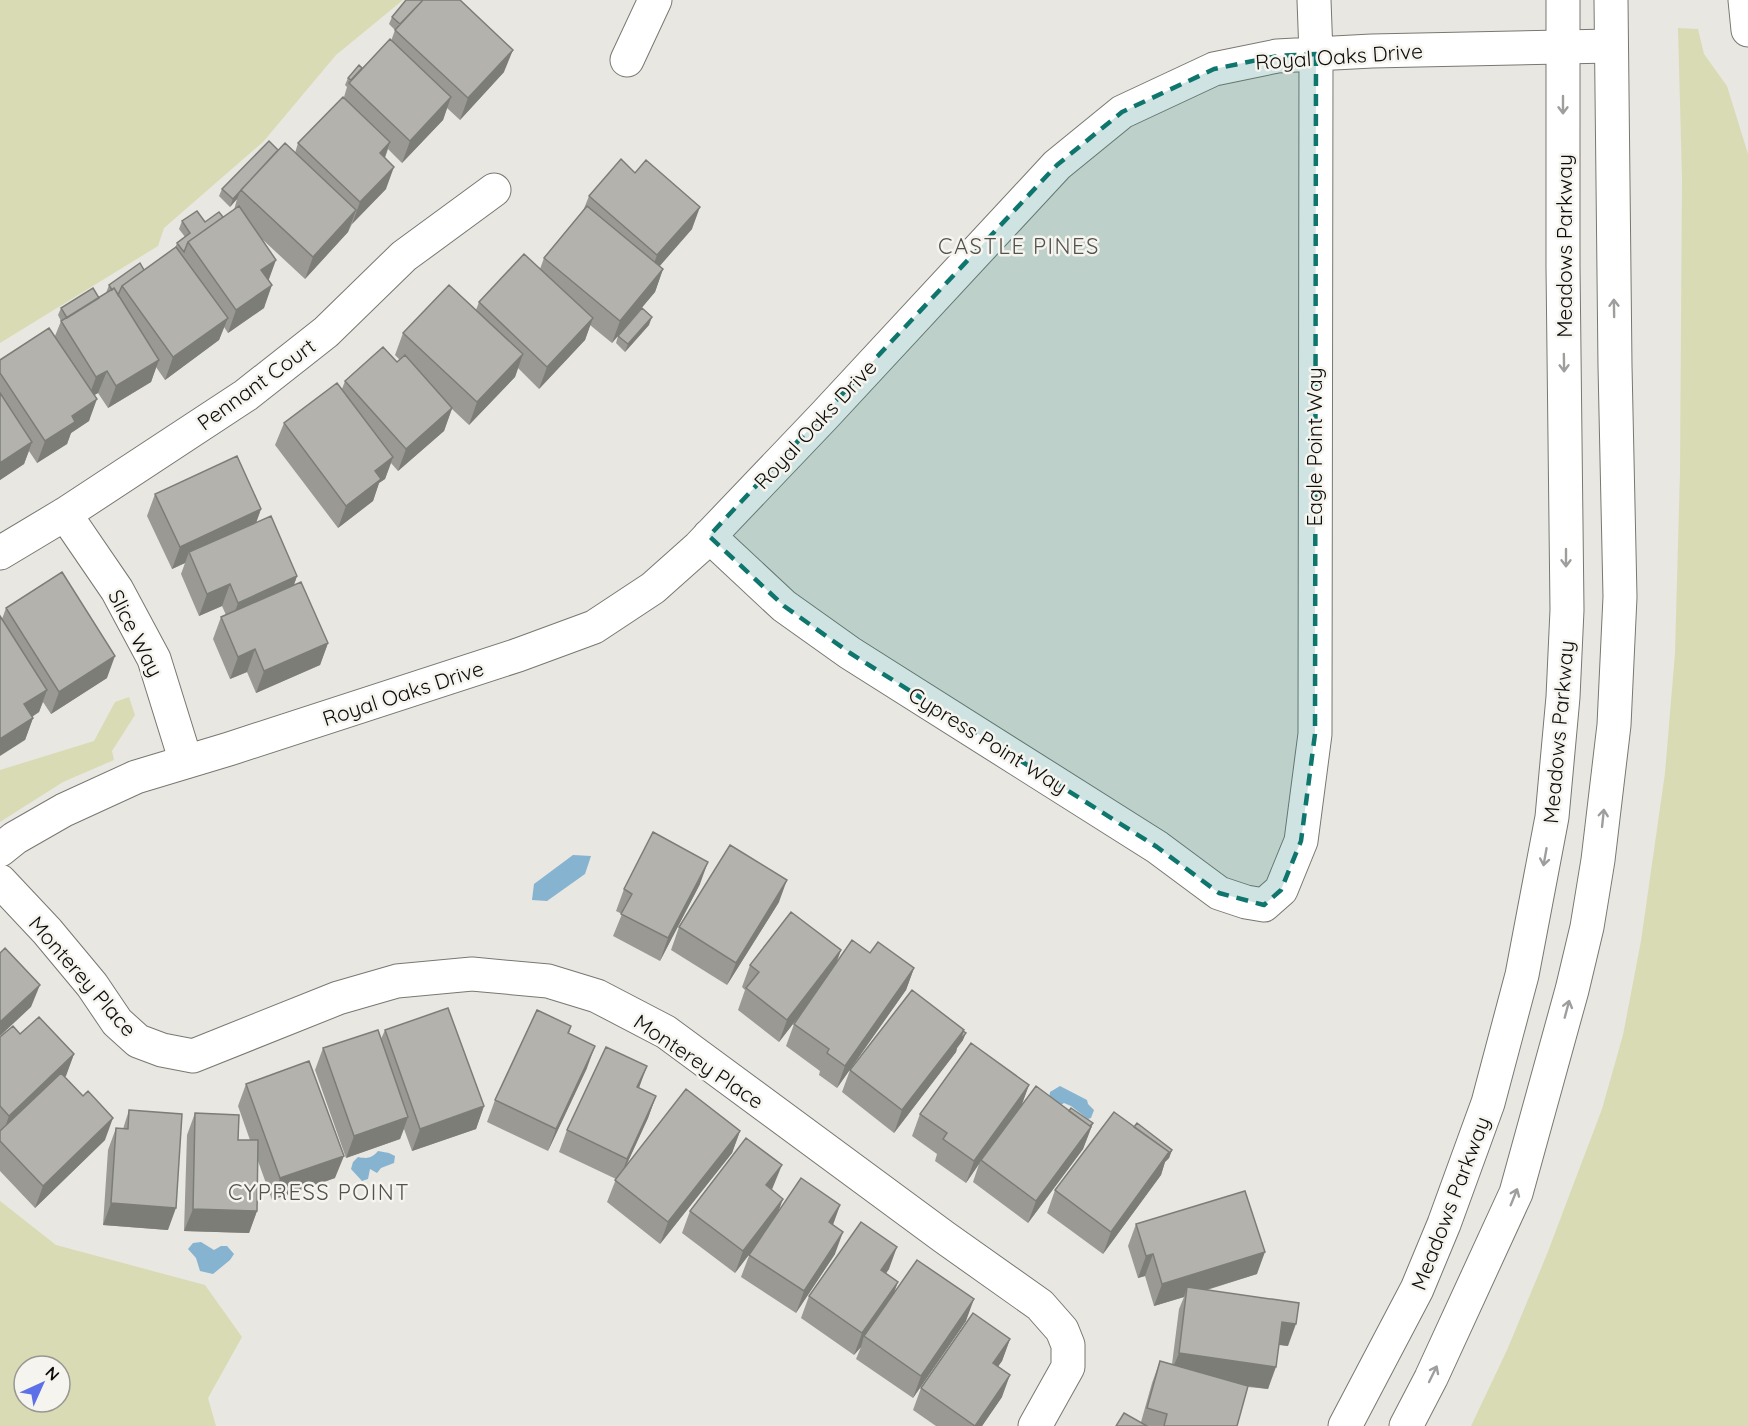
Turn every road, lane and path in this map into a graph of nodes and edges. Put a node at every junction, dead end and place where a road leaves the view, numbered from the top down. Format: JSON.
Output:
{"nodes":[{"id":1,"x":655,"y":0,"type":"edge"},
{"id":2,"x":1314,"y":0,"type":"edge"},
{"id":3,"x":1563,"y":0,"type":"edge"},
{"id":4,"x":1611,"y":0,"type":"edge"},
{"id":5,"x":1744,"y":0,"type":"edge"},
{"id":6,"x":1748,"y":30,"type":"edge"},
{"id":7,"x":1563,"y":46,"type":"junction"},
{"id":8,"x":1611,"y":46,"type":"junction"},
{"id":9,"x":1316,"y":54,"type":"junction"},
{"id":10,"x":627,"y":60,"type":"dead end"},
{"id":11,"x":494,"y":190,"type":"dead end"},
{"id":12,"x":65,"y":514,"type":"junction"},
{"id":13,"x":709,"y":536,"type":"junction"},
{"id":14,"x":0,"y":553,"type":"edge"},
{"id":15,"x":186,"y":762,"type":"junction"},
{"id":16,"x":0,"y":850,"type":"edge"},
{"id":17,"x":0,"y":881,"type":"edge"},
{"id":18,"x":1281,"y":890,"type":"joint"},
{"id":19,"x":1035,"y":1426,"type":"edge"},
{"id":20,"x":1345,"y":1426,"type":"edge"},
{"id":21,"x":1406,"y":1426,"type":"edge"}],
"edges":[{"from":1,"to":10,"type":"street"},
{"from":2,"to":9,"type":"street","name":"Eagle Point Way"},
{"from":3,"to":7,"type":"street","name":"Meadows Parkway"},
{"from":4,"to":8,"type":"street"},
{"from":5,"to":6,"type":"street"},
{"from":7,"to":8,"type":"street","name":"Royal Oaks Drive"},
{"from":7,"to":9,"type":"street","name":"Royal Oaks Drive"},
{"from":7,"to":20,"type":"street","name":"Meadows Parkway","one_way":true},
{"from":21,"to":8,"type":"street","one_way":true},
{"from":9,"to":13,"type":"street","name":"Royal Oaks Drive"},
{"from":9,"to":18,"type":"street","name":"Eagle Point Way"},
{"from":11,"to":12,"type":"street","name":"Pennant Court"},
{"from":12,"to":14,"type":"street","name":"Pennant Court"},
{"from":12,"to":15,"type":"street","name":"Slice Way"},
{"from":13,"to":15,"type":"street","name":"Royal Oaks Drive"},
{"from":13,"to":18,"type":"street","name":"Cypress Point Way"},
{"from":15,"to":16,"type":"street","name":"Royal Oaks Drive"},
{"from":17,"to":19,"type":"street","name":"Monterey Place"}]}
